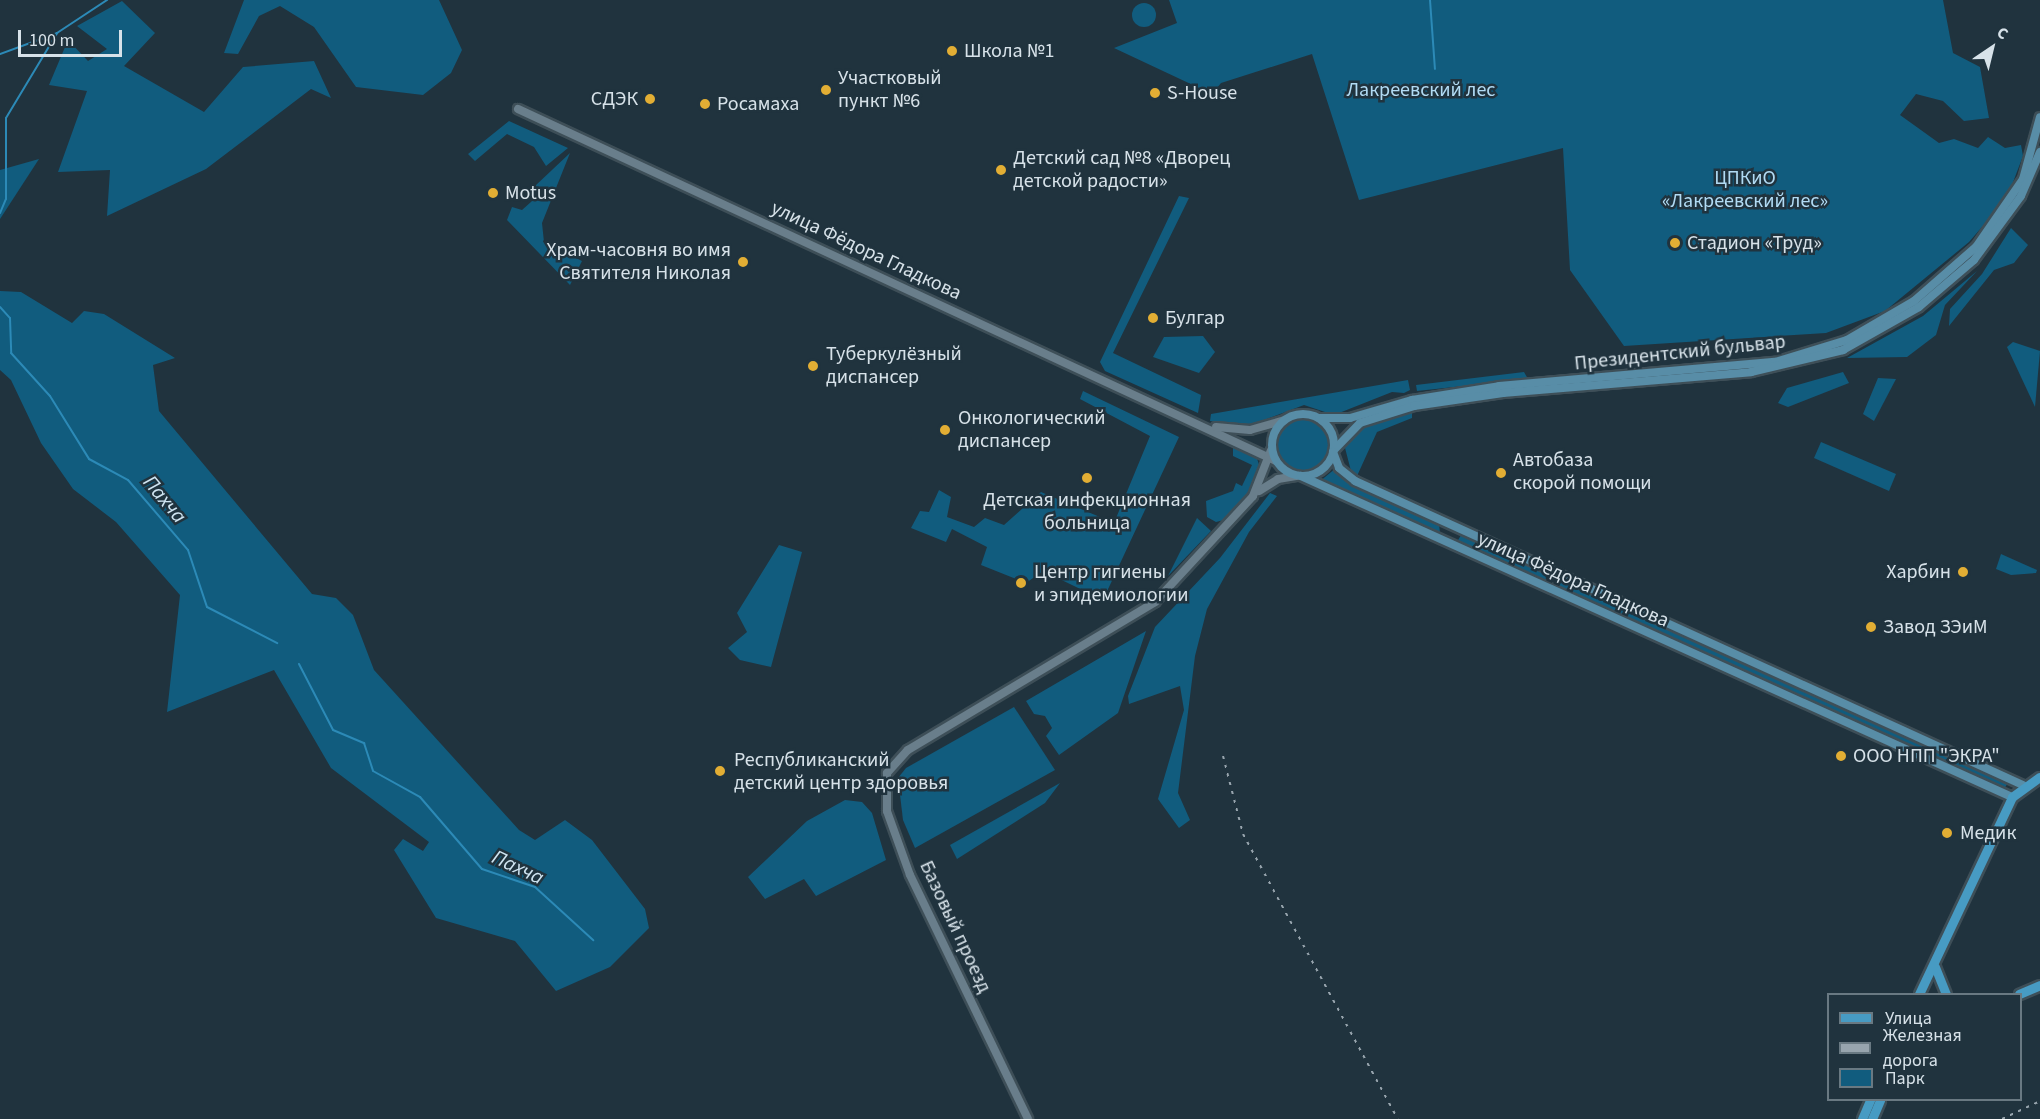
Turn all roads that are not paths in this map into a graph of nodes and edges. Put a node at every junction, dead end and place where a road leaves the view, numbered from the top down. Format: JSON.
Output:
{"nodes":[{"id":1,"x":518,"y":109,"type":"dead end"},
{"id":2,"x":2040,"y":117,"type":"edge"},
{"id":3,"x":2040,"y":152,"type":"edge"},
{"id":4,"x":1639,"y":379,"type":"junction"},
{"id":5,"x":1319,"y":418,"type":"junction"},
{"id":6,"x":1284,"y":420,"type":"junction"},
{"id":7,"x":1200,"y":423,"type":"junction"},
{"id":8,"x":1334,"y":451,"type":"junction"},
{"id":9,"x":1272,"y":456,"type":"junction"},
{"id":10,"x":1299,"y":476,"type":"junction"},
{"id":11,"x":1253,"y":496,"type":"junction"},
{"id":12,"x":1452,"y":525,"type":"junction"},
{"id":13,"x":1445,"y":541,"type":"junction"},
{"id":14,"x":1555,"y":572,"type":"junction"},
{"id":15,"x":1548,"y":587,"type":"junction"},
{"id":16,"x":1838,"y":701,"type":"junction"},
{"id":17,"x":1832,"y":715,"type":"junction"},
{"id":18,"x":2040,"y":777,"type":"edge"},
{"id":19,"x":2023,"y":785,"type":"junction"},
{"id":20,"x":2012,"y":797,"type":"junction"},
{"id":21,"x":1935,"y":967,"type":"junction"},
{"id":22,"x":2040,"y":985,"type":"edge"},
{"id":23,"x":1920,"y":993,"type":"edge"},
{"id":24,"x":1946,"y":993,"type":"edge"},
{"id":25,"x":2021,"y":993,"type":"edge"},
{"id":26,"x":1870,"y":1101,"type":"edge"},
{"id":27,"x":1880,"y":1101,"type":"edge"},
{"id":28,"x":1028,"y":1119,"type":"edge"},
{"id":29,"x":1862,"y":1119,"type":"edge"},
{"id":30,"x":1872,"y":1119,"type":"edge"}],
"edges":[{"from":1,"to":7,"type":"street","name":"улица Фёдора Гладкова"},
{"from":2,"to":4,"type":"main road","name":"Президентский бульвар"},
{"from":3,"to":4,"type":"main road","name":"Президентский бульвар"},
{"from":4,"to":5,"type":"main road","name":"Президентский бульвар"},
{"from":4,"to":8,"type":"main road","name":"Президентский бульвар"},
{"from":5,"to":6,"type":"main road"},
{"from":5,"to":8,"type":"main road"},
{"from":6,"to":7,"type":"street","name":"улица Фёдора Гладкова"},
{"from":6,"to":9,"type":"main road"},
{"from":7,"to":9,"type":"street","name":"улица Фёдора Гладкова"},
{"from":8,"to":10,"type":"main road"},
{"from":8,"to":12,"type":"main road","name":"улица Фёдора Гладкова"},
{"from":9,"to":10,"type":"main road"},
{"from":9,"to":11,"type":"street"},
{"from":10,"to":11,"type":"street"},
{"from":10,"to":13,"type":"main road","name":"улица Фёдора Гладкова"},
{"from":11,"to":28,"type":"street","name":"Базовый проезд"},
{"from":12,"to":13,"type":"main road"},
{"from":12,"to":14,"type":"main road","name":"улица Фёдора Гладкова"},
{"from":13,"to":15,"type":"main road","name":"улица Фёдора Гладкова"},
{"from":14,"to":15,"type":"main road"},
{"from":14,"to":16,"type":"main road","name":"улица Фёдора Гладкова"},
{"from":15,"to":17,"type":"main road","name":"улица Фёдора Гладкова"},
{"from":16,"to":17,"type":"main road"},
{"from":16,"to":19,"type":"main road","name":"улица Фёдора Гладкова"},
{"from":17,"to":20,"type":"main road","name":"улица Фёдора Гладкова"},
{"from":18,"to":19,"type":"main road"},
{"from":19,"to":20,"type":"main road"},
{"from":20,"to":21,"type":"main road"},
{"from":21,"to":23,"type":"main road"},
{"from":21,"to":24,"type":"main road"},
{"from":22,"to":25,"type":"main road"},
{"from":26,"to":29,"type":"main road"},
{"from":27,"to":30,"type":"main road"}]}
